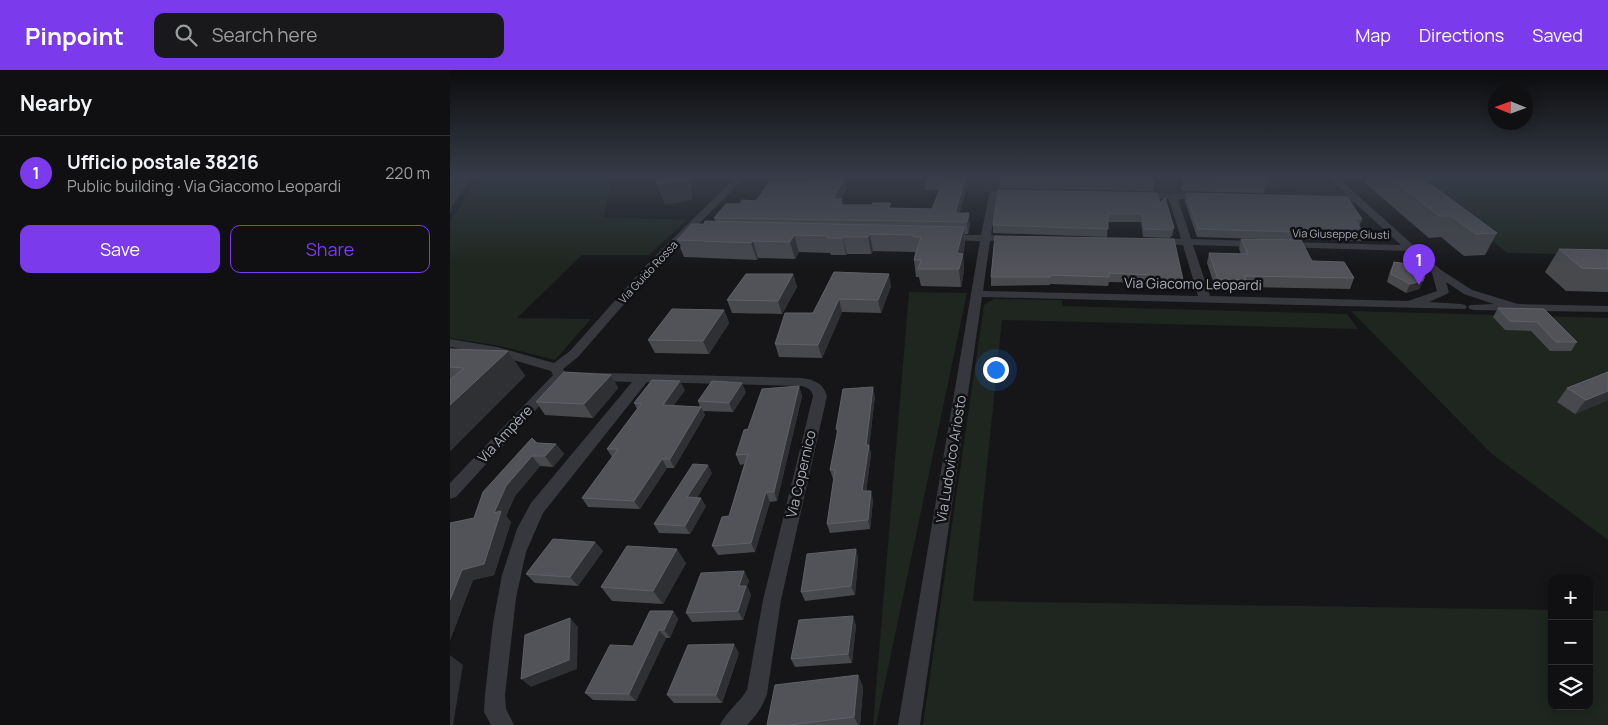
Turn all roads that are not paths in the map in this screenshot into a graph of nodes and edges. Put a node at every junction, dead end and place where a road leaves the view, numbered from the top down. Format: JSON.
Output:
{"nodes":[{"id":1,"x":711,"y":207,"type":"edge"},
{"id":2,"x":991,"y":207,"type":"edge"},
{"id":3,"x":1175,"y":207,"type":"edge"},
{"id":4,"x":1364,"y":207,"type":"edge"},
{"id":5,"x":937,"y":237,"type":"edge"},
{"id":6,"x":986,"y":238,"type":"junction"},
{"id":7,"x":1005,"y":238,"type":"edge"},
{"id":8,"x":1148,"y":241,"type":"edge"},
{"id":9,"x":1187,"y":242,"type":"junction"},
{"id":10,"x":1410,"y":248,"type":"junction"},
{"id":11,"x":1437,"y":272,"type":"junction"},
{"id":12,"x":1443,"y":292,"type":"junction"},
{"id":13,"x":1468,"y":292,"type":"junction"},
{"id":14,"x":977,"y":294,"type":"junction"},
{"id":15,"x":1205,"y":299,"type":"junction"},
{"id":16,"x":1408,"y":304,"type":"junction"},
{"id":17,"x":1461,"y":306,"type":"junction"},
{"id":18,"x":1474,"y":308,"type":"junction"},
{"id":19,"x":1517,"y":308,"type":"junction"},
{"id":20,"x":1608,"y":309,"type":"edge"},
{"id":21,"x":450,"y":343,"type":"edge"},
{"id":22,"x":558,"y":372,"type":"junction"},
{"id":23,"x":643,"y":378,"type":"junction"},
{"id":24,"x":450,"y":493,"type":"edge"},
{"id":25,"x":503,"y":725,"type":"edge"},
{"id":26,"x":731,"y":725,"type":"edge"},
{"id":27,"x":909,"y":725,"type":"edge"}],
"edges":[{"from":1,"to":22,"type":"street","name":"Via Guido Rossa"},
{"from":2,"to":6,"type":"street","name":"Via Ludovico Ariosto"},
{"from":3,"to":9,"type":"street"},
{"from":4,"to":10,"type":"street"},
{"from":5,"to":6,"type":"street"},
{"from":6,"to":7,"type":"street"},
{"from":6,"to":14,"type":"street","name":"Via Ludovico Ariosto"},
{"from":8,"to":9,"type":"street","name":"Via Giuseppe Giusti"},
{"from":9,"to":10,"type":"street","name":"Via Giuseppe Giusti"},
{"from":9,"to":15,"type":"street"},
{"from":10,"to":11,"type":"street"},
{"from":11,"to":12,"type":"street"},
{"from":11,"to":13,"type":"street"},
{"from":12,"to":13,"type":"street","name":"Via Giacomo Leopardi"},
{"from":12,"to":16,"type":"street","name":"Via Giacomo Leopardi"},
{"from":12,"to":17,"type":"street","name":"Via Giacomo Leopardi"},
{"from":13,"to":18,"type":"street"},
{"from":13,"to":19,"type":"street","name":"Via Giacomo Leopardi"},
{"from":14,"to":15,"type":"street","name":"Via Giacomo Leopardi"},
{"from":14,"to":27,"type":"street","name":"Via Ludovico Ariosto"},
{"from":15,"to":16,"type":"street","name":"Via Giacomo Leopardi"},
{"from":16,"to":17,"type":"street","name":"Via Giacomo Leopardi"},
{"from":17,"to":18,"type":"street","name":"Via Giacomo Leopardi"},
{"from":18,"to":19,"type":"street","name":"Via Giacomo Leopardi"},
{"from":19,"to":20,"type":"street","name":"Via Giacomo Leopardi"},
{"from":21,"to":22,"type":"street","name":"Via Copernico"},
{"from":22,"to":23,"type":"street","name":"Via Copernico"},
{"from":22,"to":24,"type":"street","name":"Via Ampère"},
{"from":23,"to":25,"type":"street"},
{"from":23,"to":26,"type":"street","name":"Via Copernico"}]}
